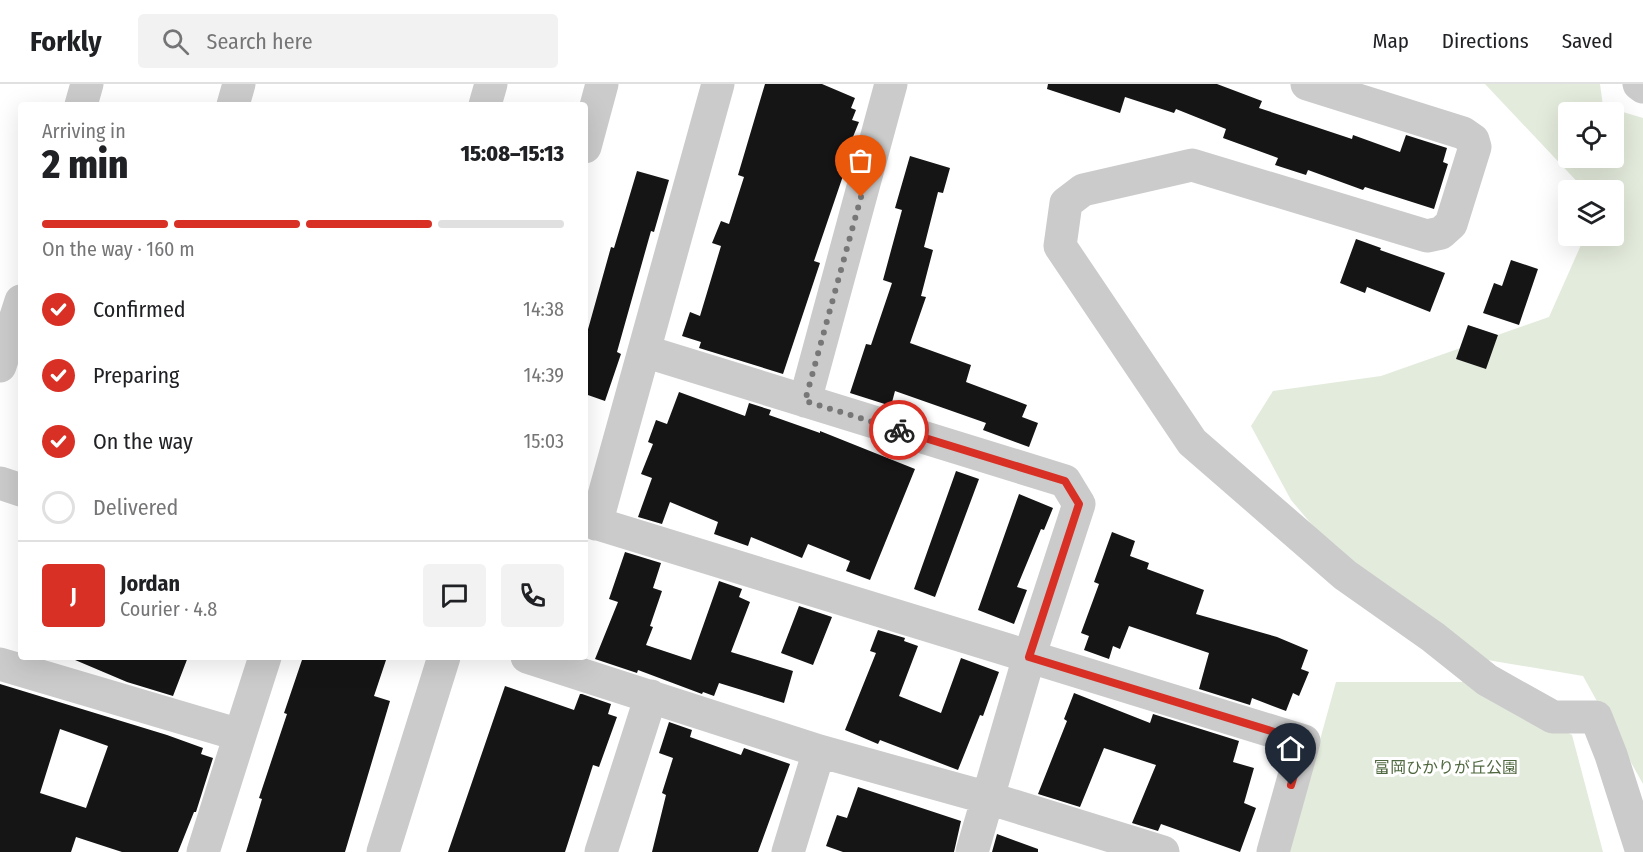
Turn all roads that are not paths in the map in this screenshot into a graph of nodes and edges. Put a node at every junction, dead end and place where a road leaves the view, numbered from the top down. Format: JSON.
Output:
{"nodes":[{"id":1,"x":87,"y":84,"type":"edge"},
{"id":2,"x":239,"y":84,"type":"edge"},
{"id":3,"x":490,"y":84,"type":"edge"},
{"id":4,"x":602,"y":84,"type":"edge"},
{"id":5,"x":718,"y":84,"type":"edge"},
{"id":6,"x":891,"y":84,"type":"edge"},
{"id":7,"x":1306,"y":84,"type":"edge"},
{"id":8,"x":1638,"y":84,"type":"edge"},
{"id":9,"x":1643,"y":87,"type":"edge"},
{"id":10,"x":82,"y":102,"type":"edge"},
{"id":11,"x":234,"y":102,"type":"edge"},
{"id":12,"x":485,"y":102,"type":"edge"},
{"id":13,"x":588,"y":136,"type":"edge"},
{"id":14,"x":14,"y":301,"type":"edge"},
{"id":15,"x":644,"y":351,"type":"junction"},
{"id":16,"x":0,"y":366,"type":"edge"},
{"id":17,"x":805,"y":401,"type":"junction"},
{"id":18,"x":0,"y":483,"type":"edge"},
{"id":19,"x":18,"y":489,"type":"edge"},
{"id":20,"x":591,"y":522,"type":"edge"},
{"id":21,"x":1029,"y":657,"type":"junction"},
{"id":22,"x":265,"y":660,"type":"edge"},
{"id":23,"x":443,"y":660,"type":"edge"},
{"id":24,"x":537,"y":660,"type":"edge"},
{"id":25,"x":0,"y":664,"type":"edge"},
{"id":26,"x":651,"y":696,"type":"junction"},
{"id":27,"x":240,"y":735,"type":"junction"},
{"id":28,"x":819,"y":751,"type":"junction"},
{"id":29,"x":988,"y":798,"type":"junction"},
{"id":30,"x":1123,"y":846,"type":"edge"},
{"id":31,"x":203,"y":852,"type":"edge"},
{"id":32,"x":383,"y":852,"type":"edge"},
{"id":33,"x":601,"y":852,"type":"edge"},
{"id":34,"x":788,"y":852,"type":"edge"},
{"id":35,"x":972,"y":852,"type":"edge"},
{"id":36,"x":1163,"y":852,"type":"edge"},
{"id":37,"x":1273,"y":852,"type":"edge"},
{"id":38,"x":1642,"y":852,"type":"edge"}],
"edges":[{"from":1,"to":10,"type":"street"},
{"from":2,"to":11,"type":"street"},
{"from":3,"to":12,"type":"street"},
{"from":4,"to":13,"type":"street"},
{"from":5,"to":15,"type":"street"},
{"from":6,"to":17,"type":"street"},
{"from":7,"to":38,"type":"street"},
{"from":8,"to":9,"type":"street"},
{"from":14,"to":16,"type":"street"},
{"from":15,"to":17,"type":"street"},
{"from":15,"to":20,"type":"street"},
{"from":17,"to":21,"type":"street"},
{"from":18,"to":19,"type":"street"},
{"from":20,"to":21,"type":"street"},
{"from":21,"to":29,"type":"street"},
{"from":21,"to":37,"type":"street"},
{"from":22,"to":27,"type":"street"},
{"from":23,"to":32,"type":"street"},
{"from":24,"to":26,"type":"street"},
{"from":25,"to":27,"type":"street"},
{"from":26,"to":28,"type":"street"},
{"from":26,"to":33,"type":"street"},
{"from":27,"to":31,"type":"street"},
{"from":28,"to":29,"type":"street"},
{"from":28,"to":34,"type":"street"},
{"from":29,"to":30,"type":"street"},
{"from":29,"to":35,"type":"street"},
{"from":30,"to":36,"type":"street"}]}
